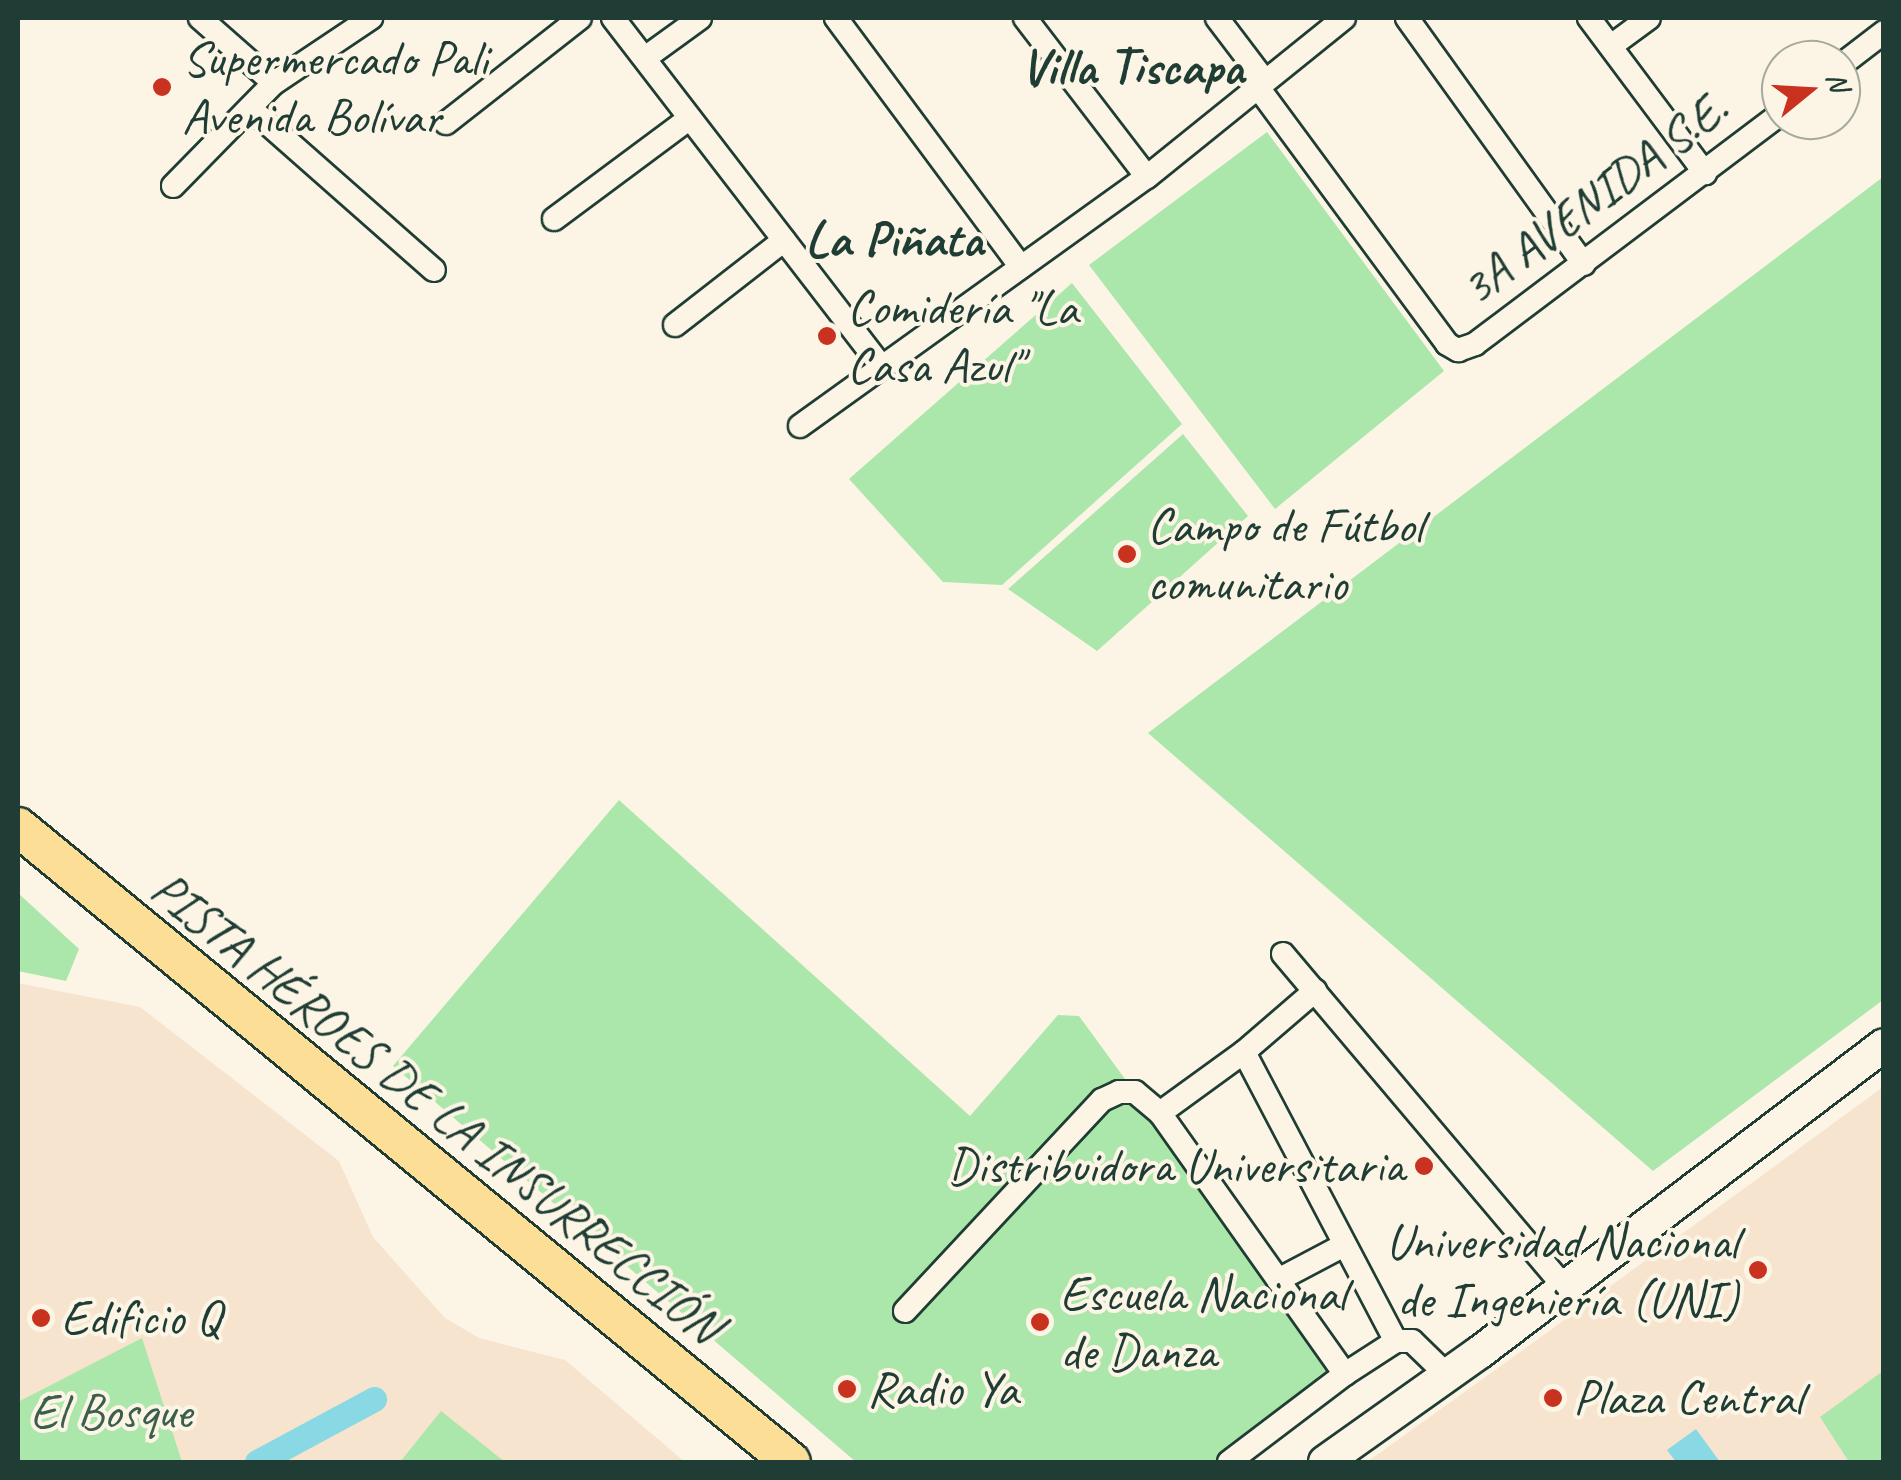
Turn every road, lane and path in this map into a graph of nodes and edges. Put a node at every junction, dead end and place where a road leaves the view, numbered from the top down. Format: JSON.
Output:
{"nodes":[{"id":1,"x":200,"y":18,"type":"edge"},
{"id":2,"x":371,"y":18,"type":"edge"},
{"id":3,"x":580,"y":18,"type":"edge"},
{"id":4,"x":614,"y":18,"type":"edge"},
{"id":5,"x":700,"y":18,"type":"edge"},
{"id":6,"x":836,"y":18,"type":"edge"},
{"id":7,"x":1026,"y":18,"type":"edge"},
{"id":8,"x":1217,"y":18,"type":"edge"},
{"id":9,"x":1344,"y":18,"type":"edge"},
{"id":10,"x":1408,"y":18,"type":"edge"},
{"id":11,"x":1589,"y":18,"type":"edge"},
{"id":12,"x":1649,"y":18,"type":"edge"},
{"id":13,"x":1884,"y":32,"type":"edge"},
{"id":14,"x":1612,"y":46,"type":"junction"},
{"id":15,"x":1861,"y":50,"type":"edge"},
{"id":16,"x":645,"y":58,"type":"junction"},
{"id":17,"x":274,"y":83,"type":"junction"},
{"id":18,"x":1261,"y":83,"type":"junction"},
{"id":19,"x":250,"y":108,"type":"junction"},
{"id":20,"x":690,"y":118,"type":"junction"},
{"id":21,"x":446,"y":123,"type":"dead end"},
{"id":22,"x":1761,"y":129,"type":"edge"},
{"id":23,"x":1704,"y":174,"type":"junction"},
{"id":24,"x":1148,"y":176,"type":"junction"},
{"id":25,"x":172,"y":186,"type":"dead end"},
{"id":26,"x":554,"y":220,"type":"dead end"},
{"id":27,"x":784,"y":240,"type":"junction"},
{"id":28,"x":1584,"y":264,"type":"junction"},
{"id":29,"x":1020,"y":267,"type":"junction"},
{"id":30,"x":434,"y":270,"type":"dead end"},
{"id":31,"x":675,"y":325,"type":"dead end"},
{"id":32,"x":882,"y":366,"type":"junction"},
{"id":33,"x":800,"y":426,"type":"dead end"},
{"id":34,"x":18,"y":827,"type":"edge"},
{"id":35,"x":18,"y":856,"type":"edge"},
{"id":36,"x":1283,"y":954,"type":"dead end"},
{"id":37,"x":1315,"y":991,"type":"junction"},
{"id":38,"x":1884,"y":1045,"type":"edge"},
{"id":39,"x":1244,"y":1052,"type":"junction"},
{"id":40,"x":1160,"y":1113,"type":"junction"},
{"id":41,"x":1344,"y":1245,"type":"junction"},
{"id":42,"x":1278,"y":1280,"type":"junction"},
{"id":43,"x":1564,"y":1286,"type":"junction"},
{"id":44,"x":905,"y":1310,"type":"dead end"},
{"id":45,"x":1396,"y":1342,"type":"junction"},
{"id":46,"x":1345,"y":1374,"type":"junction"},
{"id":47,"x":1446,"y":1375,"type":"junction"},
{"id":48,"x":750,"y":1462,"type":"edge"},
{"id":49,"x":791,"y":1462,"type":"edge"},
{"id":50,"x":1230,"y":1462,"type":"edge"},
{"id":51,"x":1325,"y":1462,"type":"edge"}],
"edges":[{"from":1,"to":17,"type":"street"},
{"from":2,"to":17,"type":"street"},
{"from":3,"to":21,"type":"street"},
{"from":4,"to":16,"type":"street"},
{"from":5,"to":16,"type":"street"},
{"from":6,"to":29,"type":"street"},
{"from":7,"to":24,"type":"street"},
{"from":8,"to":18,"type":"street"},
{"from":9,"to":18,"type":"street"},
{"from":10,"to":28,"type":"street"},
{"from":11,"to":14,"type":"street"},
{"from":12,"to":14,"type":"street"},
{"from":13,"to":15,"type":"street"},
{"from":14,"to":23,"type":"street"},
{"from":16,"to":20,"type":"street"},
{"from":17,"to":19,"type":"street"},
{"from":18,"to":24,"type":"street"},
{"from":18,"to":28,"type":"street","name":"3A AVENIDA S.E."},
{"from":19,"to":25,"type":"street"},
{"from":19,"to":30,"type":"street"},
{"from":20,"to":26,"type":"street"},
{"from":20,"to":27,"type":"street"},
{"from":22,"to":23,"type":"street","name":"3A AVENIDA S.E."},
{"from":23,"to":28,"type":"street","name":"3A AVENIDA S.E."},
{"from":24,"to":29,"type":"street"},
{"from":27,"to":31,"type":"street"},
{"from":27,"to":32,"type":"street"},
{"from":29,"to":32,"type":"street"},
{"from":32,"to":33,"type":"street"},
{"from":34,"to":49,"type":"main road","name":"PISTA HÉROES DE LA INSURRECCIÓN"},
{"from":35,"to":48,"type":"main road","name":"PISTA HÉROES DE LA INSURRECCIÓN"},
{"from":36,"to":37,"type":"street"},
{"from":37,"to":39,"type":"street"},
{"from":37,"to":43,"type":"street"},
{"from":38,"to":43,"type":"street"},
{"from":39,"to":40,"type":"street"},
{"from":39,"to":41,"type":"street"},
{"from":40,"to":42,"type":"street"},
{"from":40,"to":44,"type":"street"},
{"from":41,"to":42,"type":"street"},
{"from":41,"to":45,"type":"street"},
{"from":42,"to":46,"type":"street"},
{"from":43,"to":47,"type":"street"},
{"from":45,"to":46,"type":"street"},
{"from":45,"to":47,"type":"street"},
{"from":46,"to":50,"type":"street"},
{"from":47,"to":51,"type":"street"}]}
